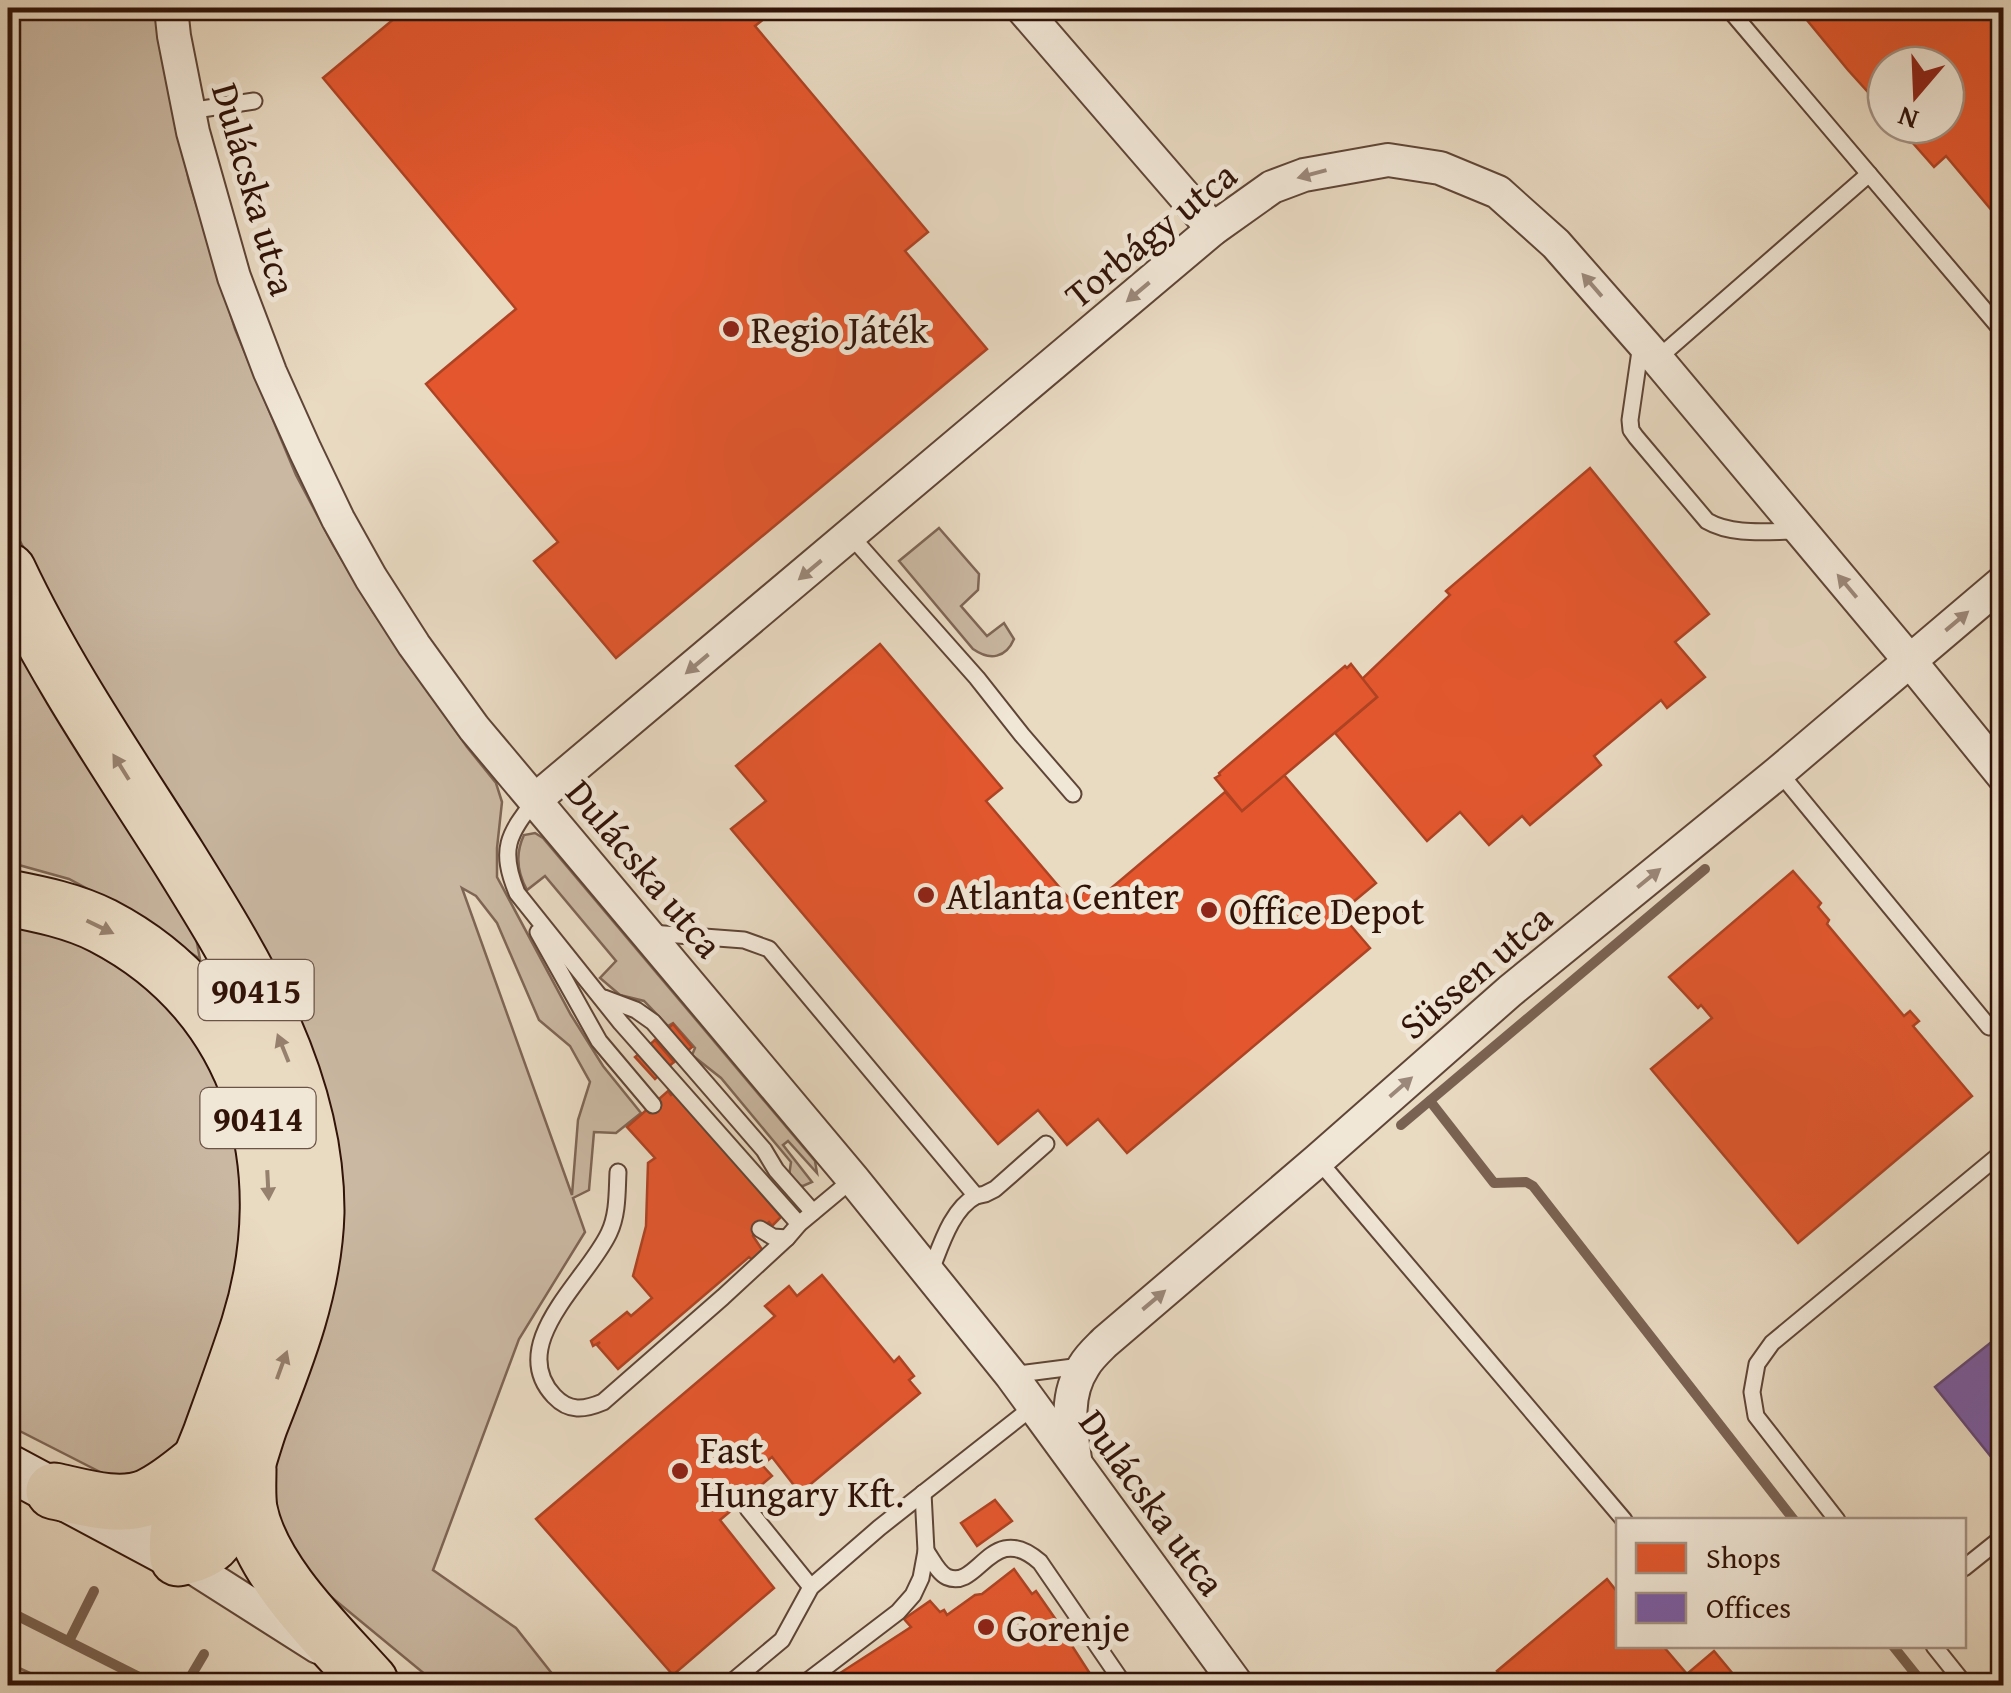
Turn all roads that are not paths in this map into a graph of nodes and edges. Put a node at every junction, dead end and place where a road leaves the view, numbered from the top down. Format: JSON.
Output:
{"nodes":[{"id":1,"x":171,"y":8,"type":"edge"},
{"id":2,"x":1022,"y":8,"type":"edge"},
{"id":3,"x":1728,"y":8,"type":"edge"},
{"id":4,"x":254,"y":101,"type":"dead end"},
{"id":5,"x":189,"y":112,"type":"junction"},
{"id":6,"x":1870,"y":174,"type":"junction"},
{"id":7,"x":1213,"y":230,"type":"junction"},
{"id":8,"x":2004,"y":333,"type":"edge"},
{"id":9,"x":1649,"y":350,"type":"junction"},
{"id":10,"x":1801,"y":531,"type":"junction"},
{"id":11,"x":851,"y":536,"type":"junction"},
{"id":12,"x":8,"y":571,"type":"edge"},
{"id":13,"x":2004,"y":581,"type":"edge"},
{"id":14,"x":1910,"y":661,"type":"junction"},
{"id":15,"x":1779,"y":772,"type":"junction"},
{"id":16,"x":2004,"y":777,"type":"edge"},
{"id":17,"x":1073,"y":794,"type":"dead end"},
{"id":18,"x":535,"y":800,"type":"junction"},
{"id":19,"x":516,"y":894,"type":"junction"},
{"id":20,"x":8,"y":898,"type":"edge"},
{"id":21,"x":647,"y":933,"type":"junction"},
{"id":22,"x":600,"y":996,"type":"junction"},
{"id":23,"x":1990,"y":1027,"type":"dead end"},
{"id":24,"x":653,"y":1105,"type":"dead end"},
{"id":25,"x":1046,"y":1144,"type":"dead end"},
{"id":26,"x":2004,"y":1152,"type":"edge"},
{"id":27,"x":1318,"y":1160,"type":"junction"},
{"id":28,"x":618,"y":1172,"type":"dead end"},
{"id":29,"x":854,"y":1178,"type":"junction"},
{"id":30,"x":976,"y":1196,"type":"junction"},
{"id":31,"x":813,"y":1212,"type":"junction"},
{"id":32,"x":799,"y":1224,"type":"junction"},
{"id":33,"x":760,"y":1229,"type":"dead end"},
{"id":34,"x":787,"y":1238,"type":"junction"},
{"id":35,"x":929,"y":1276,"type":"junction"},
{"id":36,"x":1083,"y":1366,"type":"junction"},
{"id":37,"x":1011,"y":1375,"type":"junction"},
{"id":38,"x":1034,"y":1406,"type":"junction"},
{"id":39,"x":225,"y":1458,"type":"junction"},
{"id":40,"x":1076,"y":1463,"type":"junction"},
{"id":41,"x":31,"y":1479,"type":"edge"},
{"id":42,"x":923,"y":1493,"type":"junction"},
{"id":43,"x":748,"y":1509,"type":"dead end"},
{"id":44,"x":1622,"y":1518,"type":"edge"},
{"id":45,"x":1835,"y":1518,"type":"edge"},
{"id":46,"x":2004,"y":1536,"type":"edge"},
{"id":47,"x":926,"y":1552,"type":"junction"},
{"id":48,"x":178,"y":1558,"type":"junction"},
{"id":49,"x":1966,"y":1566,"type":"edge"},
{"id":50,"x":811,"y":1587,"type":"junction"},
{"id":51,"x":1936,"y":1648,"type":"edge"},
{"id":52,"x":372,"y":1684,"type":"edge"},
{"id":53,"x":727,"y":1686,"type":"edge"},
{"id":54,"x":802,"y":1686,"type":"edge"},
{"id":55,"x":1125,"y":1686,"type":"edge"},
{"id":56,"x":1238,"y":1686,"type":"edge"},
{"id":57,"x":1966,"y":1686,"type":"edge"}],
"edges":[{"from":1,"to":5,"type":"street","name":"Dulácska utca"},
{"from":2,"to":7,"type":"street"},
{"from":3,"to":6,"type":"lane"},
{"from":4,"to":5,"type":"lane"},
{"from":5,"to":18,"type":"street","name":"Dulácska utca"},
{"from":6,"to":8,"type":"lane"},
{"from":6,"to":9,"type":"lane"},
{"from":9,"to":7,"type":"street","name":"Torbágy utca","one_way":true},
{"from":7,"to":11,"type":"street","name":"Torbágy utca","one_way":true},
{"from":9,"to":10,"type":"street","name":"Torbágy utca"},
{"from":9,"to":10,"type":"lane"},
{"from":14,"to":10,"type":"street","name":"Torbágy utca","one_way":true},
{"from":11,"to":17,"type":"lane"},
{"from":11,"to":18,"type":"street","name":"Torbágy utca","one_way":true},
{"from":39,"to":12,"type":"highway","number":"90415","one_way":true},
{"from":14,"to":13,"type":"street","name":"Süssen utca","one_way":true},
{"from":14,"to":15,"type":"street","name":"Süssen utca"},
{"from":14,"to":16,"type":"street","name":"Torbágy utca"},
{"from":15,"to":23,"type":"lane"},
{"from":27,"to":15,"type":"street","name":"Süssen utca","one_way":true},
{"from":18,"to":19,"type":"lane"},
{"from":18,"to":21,"type":"street","name":"Dulácska utca"},
{"from":19,"to":22,"type":"lane"},
{"from":19,"to":24,"type":"lane"},
{"from":20,"to":39,"type":"highway","number":"90414","one_way":true},
{"from":21,"to":29,"type":"street","name":"Dulácska utca"},
{"from":21,"to":30,"type":"lane"},
{"from":22,"to":31,"type":"lane"},
{"from":22,"to":32,"type":"lane"},
{"from":25,"to":30,"type":"lane"},
{"from":26,"to":45,"type":"lane"},
{"from":36,"to":27,"type":"street","name":"Süssen utca","one_way":true},
{"from":27,"to":44,"type":"lane"},
{"from":28,"to":34,"type":"lane"},
{"from":29,"to":31,"type":"lane"},
{"from":29,"to":35,"type":"street","name":"Dulácska utca"},
{"from":30,"to":35,"type":"lane"},
{"from":31,"to":32,"type":"lane"},
{"from":32,"to":34,"type":"lane"},
{"from":33,"to":34,"type":"lane"},
{"from":35,"to":37,"type":"street","name":"Dulácska utca"},
{"from":36,"to":37,"type":"lane"},
{"from":36,"to":40,"type":"street","name":"Süssen utca"},
{"from":37,"to":38,"type":"street","name":"Dulácska utca"},
{"from":38,"to":40,"type":"street","name":"Dulácska utca"},
{"from":38,"to":42,"type":"lane"},
{"from":39,"to":41,"type":"highway"},
{"from":39,"to":48,"type":"highway","number":"90415"},
{"from":39,"to":52,"type":"highway","number":"90415"},
{"from":40,"to":56,"type":"street","name":"Dulácska utca"},
{"from":41,"to":48,"type":"street"},
{"from":42,"to":47,"type":"lane"},
{"from":42,"to":50,"type":"lane"},
{"from":43,"to":50,"type":"lane"},
{"from":46,"to":49,"type":"lane"},
{"from":47,"to":54,"type":"lane"},
{"from":47,"to":55,"type":"lane"},
{"from":48,"to":52,"type":"street"},
{"from":50,"to":53,"type":"lane"},
{"from":51,"to":57,"type":"lane"}]}
